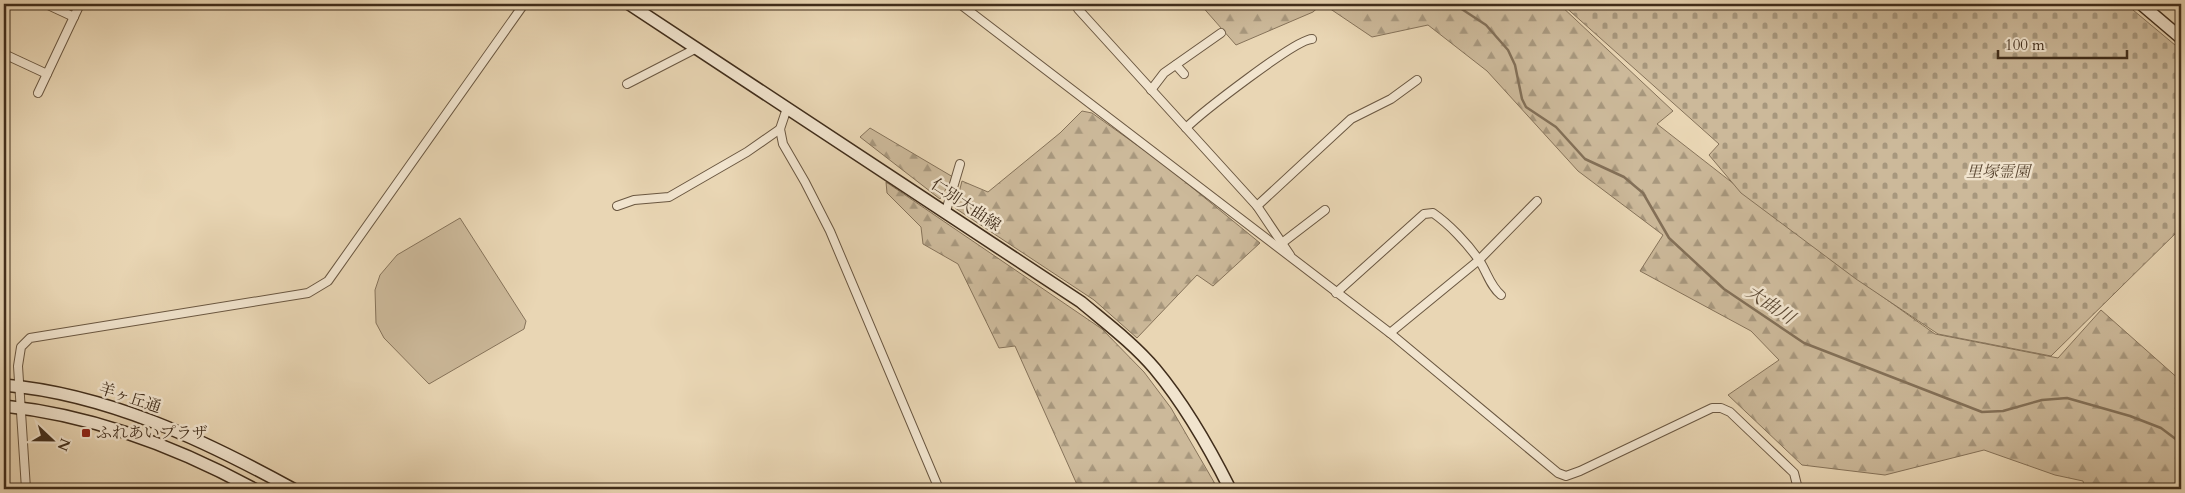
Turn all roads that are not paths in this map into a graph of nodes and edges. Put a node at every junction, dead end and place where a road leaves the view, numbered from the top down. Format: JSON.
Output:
{"nodes":[{"id":1,"x":46,"y":4,"type":"edge"},
{"id":2,"x":80,"y":4,"type":"edge"},
{"id":3,"x":524,"y":4,"type":"edge"},
{"id":4,"x":629,"y":4,"type":"edge"},
{"id":5,"x":960,"y":4,"type":"edge"},
{"id":6,"x":1079,"y":4,"type":"edge"},
{"id":7,"x":2141,"y":4,"type":"edge"},
{"id":8,"x":74,"y":17,"type":"junction"},
{"id":9,"x":1221,"y":33,"type":"dead end"},
{"id":10,"x":2181,"y":38,"type":"edge"},
{"id":11,"x":1312,"y":39,"type":"dead end"},
{"id":12,"x":696,"y":48,"type":"junction"},
{"id":13,"x":4,"y":54,"type":"edge"},
{"id":14,"x":1176,"y":66,"type":"junction"},
{"id":15,"x":47,"y":74,"type":"junction"},
{"id":16,"x":1184,"y":74,"type":"dead end"},
{"id":17,"x":1417,"y":80,"type":"dead end"},
{"id":18,"x":627,"y":84,"type":"dead end"},
{"id":19,"x":1151,"y":90,"type":"junction"},
{"id":20,"x":38,"y":93,"type":"dead end"},
{"id":21,"x":787,"y":108,"type":"junction"},
{"id":22,"x":1186,"y":128,"type":"junction"},
{"id":23,"x":780,"y":129,"type":"junction"},
{"id":24,"x":960,"y":164,"type":"dead end"},
{"id":25,"x":1537,"y":201,"type":"dead end"},
{"id":26,"x":617,"y":206,"type":"dead end"},
{"id":27,"x":1257,"y":206,"type":"junction"},
{"id":28,"x":1325,"y":210,"type":"dead end"},
{"id":29,"x":946,"y":211,"type":"junction"},
{"id":30,"x":1282,"y":243,"type":"junction"},
{"id":31,"x":1479,"y":260,"type":"junction"},
{"id":32,"x":1295,"y":262,"type":"junction"},
{"id":33,"x":1336,"y":293,"type":"junction"},
{"id":34,"x":1501,"y":296,"type":"dead end"},
{"id":35,"x":1390,"y":333,"type":"junction"},
{"id":36,"x":4,"y":386,"type":"edge"},
{"id":37,"x":18,"y":387,"type":"junction"},
{"id":38,"x":4,"y":406,"type":"edge"},
{"id":39,"x":20,"y":408,"type":"junction"},
{"id":40,"x":26,"y":489,"type":"edge"},
{"id":41,"x":254,"y":489,"type":"edge"},
{"id":42,"x":293,"y":489,"type":"edge"},
{"id":43,"x":939,"y":489,"type":"edge"},
{"id":44,"x":1230,"y":489,"type":"edge"},
{"id":45,"x":1798,"y":489,"type":"edge"}],
"edges":[{"from":1,"to":8,"type":"street"},
{"from":2,"to":8,"type":"street"},
{"from":3,"to":37,"type":"street"},
{"from":4,"to":12,"type":"main road","name":"仁別大曲線"},
{"from":5,"to":32,"type":"street"},
{"from":6,"to":19,"type":"street"},
{"from":7,"to":10,"type":"main road"},
{"from":8,"to":15,"type":"street"},
{"from":9,"to":14,"type":"street"},
{"from":11,"to":22,"type":"street"},
{"from":12,"to":18,"type":"street"},
{"from":12,"to":21,"type":"main road","name":"仁別大曲線"},
{"from":13,"to":15,"type":"street"},
{"from":14,"to":16,"type":"street"},
{"from":14,"to":19,"type":"street"},
{"from":15,"to":20,"type":"street"},
{"from":17,"to":27,"type":"street"},
{"from":19,"to":22,"type":"street"},
{"from":21,"to":23,"type":"street"},
{"from":21,"to":29,"type":"main road","name":"仁別大曲線"},
{"from":22,"to":27,"type":"street"},
{"from":23,"to":26,"type":"street"},
{"from":23,"to":43,"type":"street"},
{"from":24,"to":29,"type":"street"},
{"from":25,"to":31,"type":"street"},
{"from":27,"to":30,"type":"street"},
{"from":28,"to":30,"type":"street"},
{"from":29,"to":44,"type":"main road","name":"仁別大曲線"},
{"from":30,"to":32,"type":"street"},
{"from":31,"to":33,"type":"street"},
{"from":31,"to":34,"type":"street"},
{"from":31,"to":35,"type":"street"},
{"from":32,"to":33,"type":"street"},
{"from":33,"to":35,"type":"street"},
{"from":35,"to":45,"type":"street"},
{"from":36,"to":37,"type":"main road","name":"羊ヶ丘通"},
{"from":37,"to":39,"type":"street"},
{"from":37,"to":42,"type":"main road","name":"羊ヶ丘通"},
{"from":38,"to":39,"type":"main road"},
{"from":39,"to":40,"type":"street"},
{"from":39,"to":41,"type":"main road"}]}
